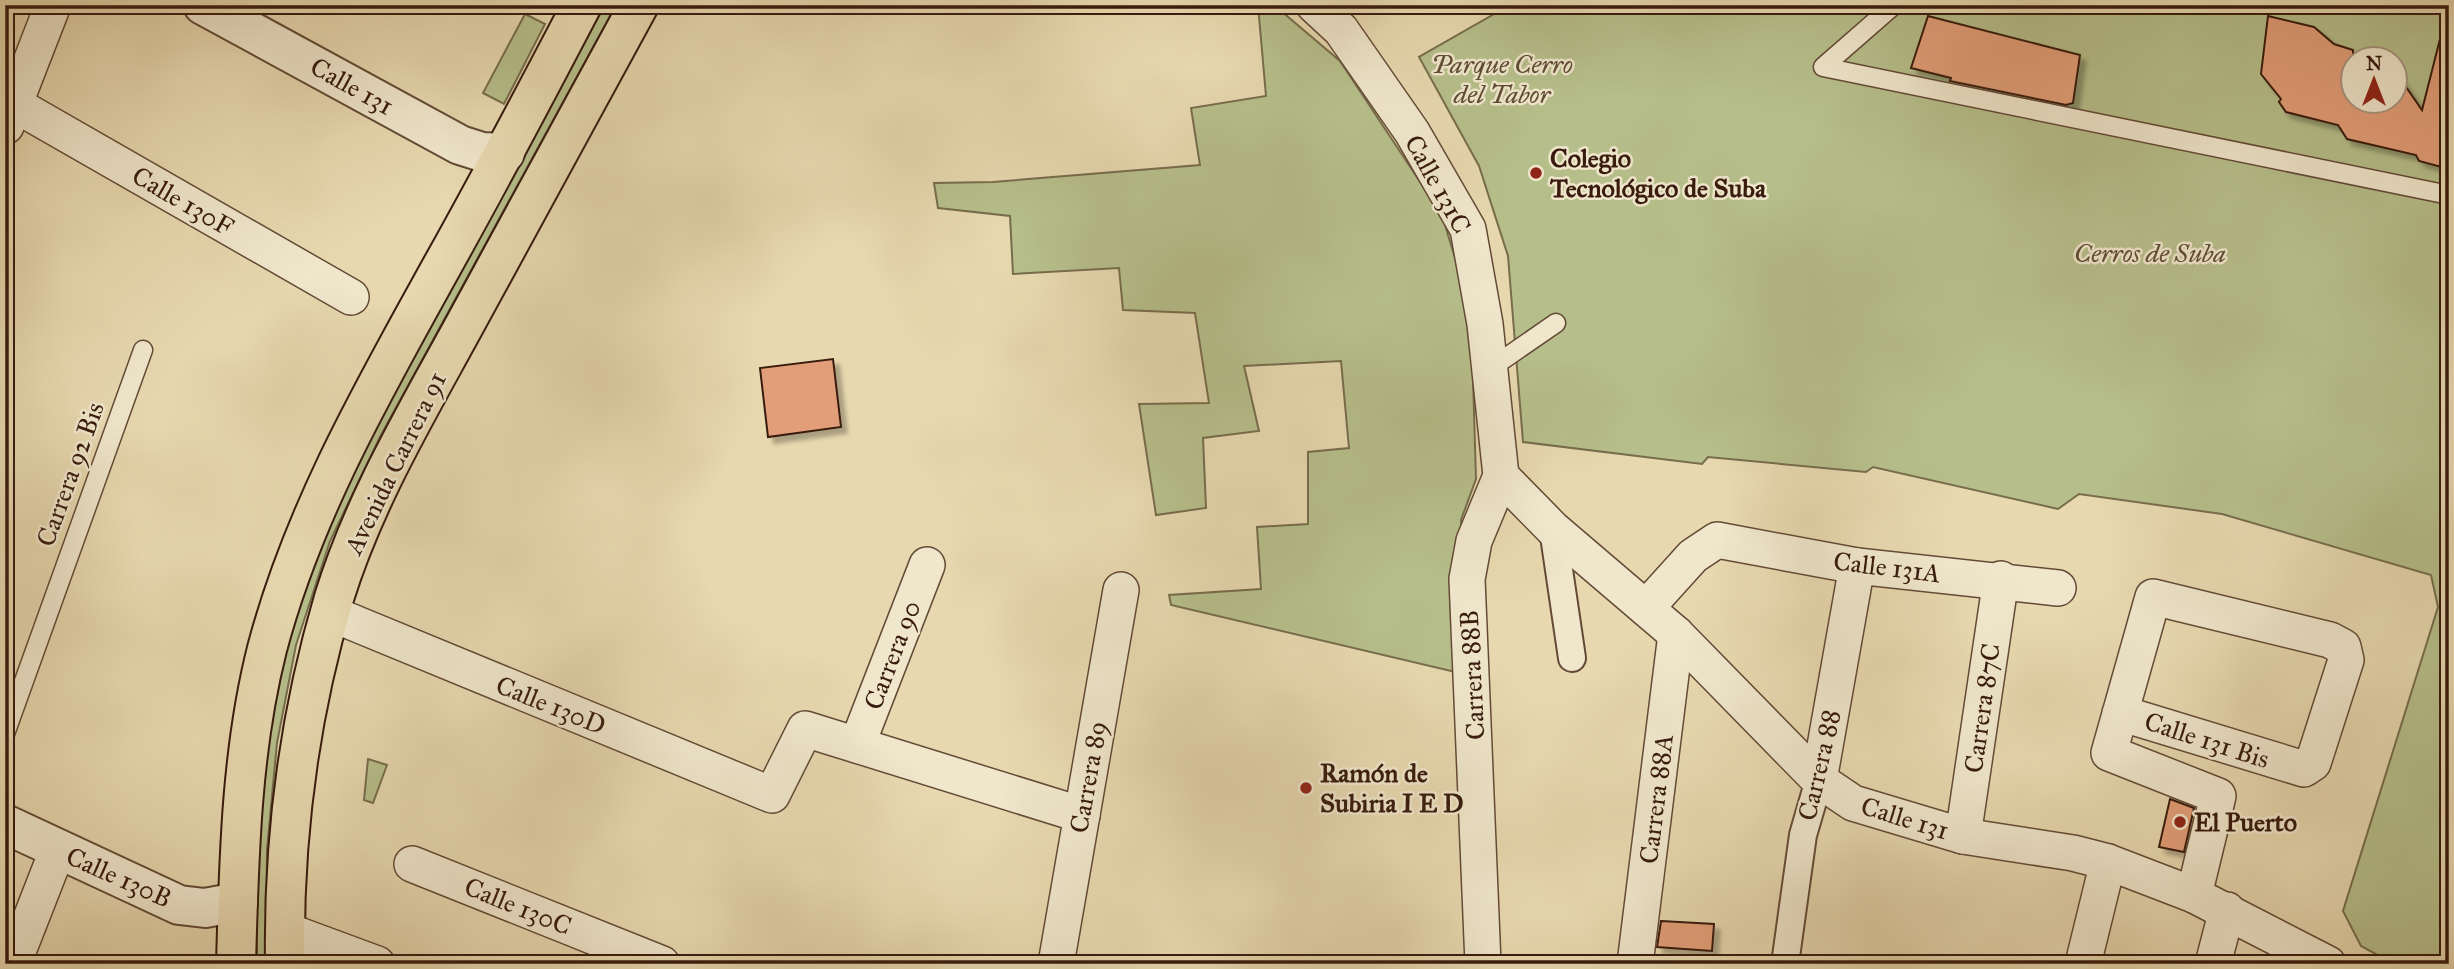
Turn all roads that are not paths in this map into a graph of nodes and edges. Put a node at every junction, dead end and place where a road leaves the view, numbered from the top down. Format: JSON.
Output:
{"nodes":[{"id":1,"x":53,"y":5,"type":"edge"},
{"id":2,"x":203,"y":5,"type":"edge"},
{"id":3,"x":582,"y":5,"type":"edge"},
{"id":4,"x":639,"y":5,"type":"edge"},
{"id":5,"x":1314,"y":5,"type":"edge"},
{"id":6,"x":1894,"y":5,"type":"edge"},
{"id":7,"x":10,"y":116,"type":"edge"},
{"id":8,"x":505,"y":153,"type":"junction"},
{"id":9,"x":2449,"y":195,"type":"edge"},
{"id":10,"x":351,"y":298,"type":"dead end"},
{"id":11,"x":1556,"y":323,"type":"dead end"},
{"id":12,"x":143,"y":350,"type":"dead end"},
{"id":13,"x":1488,"y":370,"type":"junction"},
{"id":14,"x":1501,"y":476,"type":"junction"},
{"id":15,"x":1553,"y":529,"type":"junction"},
{"id":16,"x":926,"y":565,"type":"dead end"},
{"id":17,"x":1857,"y":566,"type":"junction"},
{"id":18,"x":2001,"y":579,"type":"junction"},
{"id":19,"x":2058,"y":588,"type":"dead end"},
{"id":20,"x":1121,"y":590,"type":"dead end"},
{"id":21,"x":1646,"y":608,"type":"junction"},
{"id":22,"x":330,"y":613,"type":"junction"},
{"id":23,"x":1676,"y":634,"type":"junction"},
{"id":24,"x":1572,"y":658,"type":"dead end"},
{"id":25,"x":2120,"y":713,"type":"junction"},
{"id":26,"x":5,"y":734,"type":"edge"},
{"id":27,"x":858,"y":745,"type":"junction"},
{"id":28,"x":1819,"y":780,"type":"junction"},
{"id":29,"x":1082,"y":815,"type":"junction"},
{"id":30,"x":5,"y":824,"type":"edge"},
{"id":31,"x":1963,"y":836,"type":"junction"},
{"id":32,"x":58,"y":849,"type":"junction"},
{"id":33,"x":2108,"y":862,"type":"junction"},
{"id":34,"x":412,"y":864,"type":"dead end"},
{"id":35,"x":2194,"y":895,"type":"junction"},
{"id":36,"x":238,"y":902,"type":"junction"},
{"id":37,"x":2227,"y":910,"type":"junction"},
{"id":38,"x":285,"y":947,"type":"edge"},
{"id":39,"x":13,"y":964,"type":"edge"},
{"id":40,"x":236,"y":964,"type":"edge"},
{"id":41,"x":377,"y":964,"type":"edge"},
{"id":42,"x":662,"y":964,"type":"edge"},
{"id":43,"x":1056,"y":964,"type":"edge"},
{"id":44,"x":1483,"y":964,"type":"edge"},
{"id":45,"x":1635,"y":964,"type":"edge"},
{"id":46,"x":1785,"y":964,"type":"edge"},
{"id":47,"x":2082,"y":964,"type":"edge"},
{"id":48,"x":2213,"y":964,"type":"edge"},
{"id":49,"x":2328,"y":964,"type":"edge"}],
"edges":[{"from":1,"to":7,"type":"street"},
{"from":2,"to":8,"type":"street","name":"Calle 131"},
{"from":3,"to":8,"type":"main road","name":"Avenida Carrera 91"},
{"from":4,"to":22,"type":"main road","name":"Avenida Carrera 91"},
{"from":5,"to":13,"type":"street","name":"Calle 131C"},
{"from":6,"to":9,"type":"lane"},
{"from":7,"to":10,"type":"street","name":"Calle 130F"},
{"from":8,"to":36,"type":"main road","name":"Avenida Carrera 91"},
{"from":11,"to":13,"type":"lane"},
{"from":12,"to":26,"type":"lane","name":"Carrera 92 Bis"},
{"from":13,"to":14,"type":"street","name":"Calle 131C"},
{"from":14,"to":15,"type":"street","name":"Calle 131"},
{"from":14,"to":44,"type":"street","name":"Carrera 88B"},
{"from":15,"to":21,"type":"street","name":"Calle 131"},
{"from":15,"to":24,"type":"street"},
{"from":16,"to":27,"type":"street","name":"Carrera 90"},
{"from":17,"to":18,"type":"street","name":"Calle 131A"},
{"from":17,"to":21,"type":"street","name":"Calle 131A"},
{"from":17,"to":28,"type":"street","name":"Carrera 88"},
{"from":18,"to":19,"type":"street","name":"Calle 131A"},
{"from":18,"to":31,"type":"street","name":"Carrera 87C"},
{"from":20,"to":29,"type":"street","name":"Carrera 89"},
{"from":21,"to":23,"type":"street","name":"Calle 131"},
{"from":22,"to":27,"type":"street","name":"Calle 130D"},
{"from":22,"to":38,"type":"main road","name":"Avenida Carrera 91"},
{"from":23,"to":28,"type":"street","name":"Calle 131"},
{"from":23,"to":45,"type":"street","name":"Carrera 88A"},
{"from":25,"to":25,"type":"street","name":"Calle 131 Bis"},
{"from":25,"to":35,"type":"street","name":"Calle 131 Bis"},
{"from":27,"to":29,"type":"street"},
{"from":28,"to":31,"type":"street","name":"Calle 131"},
{"from":28,"to":46,"type":"street","name":"Carrera 88"},
{"from":29,"to":43,"type":"street","name":"Carrera 89"},
{"from":30,"to":32,"type":"street","name":"Calle 130B"},
{"from":31,"to":33,"type":"street","name":"Calle 131"},
{"from":32,"to":36,"type":"street","name":"Calle 130B"},
{"from":32,"to":39,"type":"street"},
{"from":33,"to":35,"type":"street","name":"Calle 131"},
{"from":33,"to":47,"type":"street"},
{"from":34,"to":42,"type":"street","name":"Calle 130C"},
{"from":35,"to":37,"type":"street","name":"Calle 131"},
{"from":36,"to":40,"type":"main road","name":"Avenida Carrera 91"},
{"from":37,"to":48,"type":"street"},
{"from":37,"to":49,"type":"street","name":"Calle 131"},
{"from":38,"to":41,"type":"street"}]}
